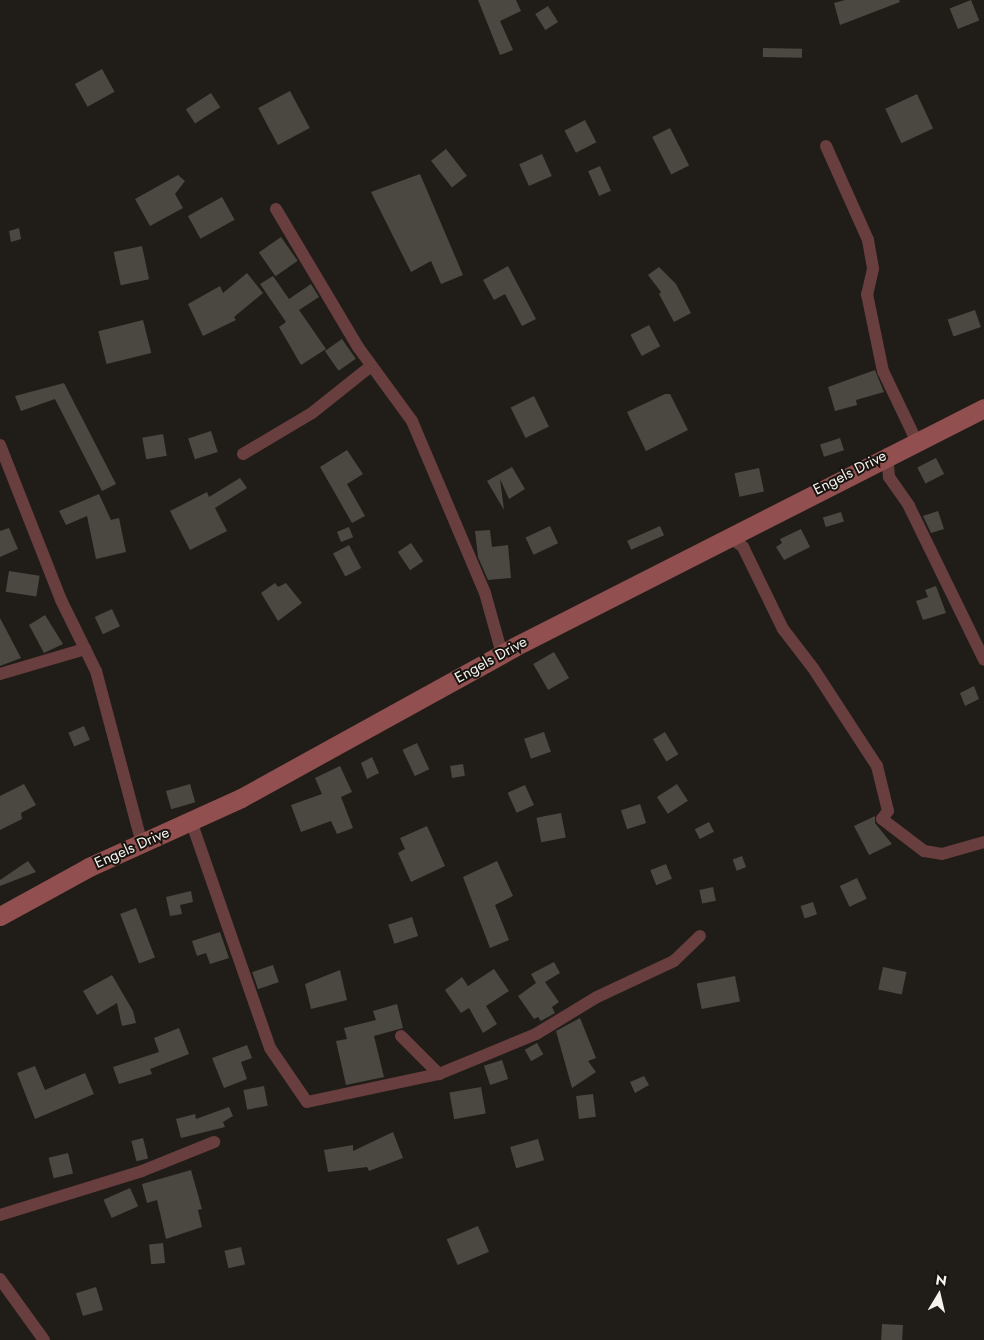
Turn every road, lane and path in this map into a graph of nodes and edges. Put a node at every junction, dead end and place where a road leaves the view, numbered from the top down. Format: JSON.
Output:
{"nodes":[{"id":1,"x":826,"y":146,"type":"dead end"},
{"id":2,"x":276,"y":209,"type":"dead end"},
{"id":3,"x":371,"y":366,"type":"junction"},
{"id":4,"x":984,"y":408,"type":"edge"},
{"id":5,"x":916,"y":440,"type":"junction"},
{"id":6,"x":0,"y":445,"type":"edge"},
{"id":7,"x":243,"y":454,"type":"dead end"},
{"id":8,"x":887,"y":454,"type":"junction"},
{"id":9,"x":728,"y":536,"type":"junction"},
{"id":10,"x":85,"y":649,"type":"junction"},
{"id":11,"x":502,"y":654,"type":"junction"},
{"id":12,"x":984,"y":660,"type":"edge"},
{"id":13,"x":0,"y":674,"type":"edge"},
{"id":14,"x":191,"y":821,"type":"junction"},
{"id":15,"x":984,"y":842,"type":"edge"},
{"id":16,"x":142,"y":844,"type":"junction"},
{"id":17,"x":0,"y":916,"type":"edge"},
{"id":18,"x":700,"y":936,"type":"dead end"},
{"id":19,"x":401,"y":1036,"type":"dead end"},
{"id":20,"x":439,"y":1074,"type":"junction"},
{"id":21,"x":214,"y":1142,"type":"dead end"},
{"id":22,"x":0,"y":1214,"type":"edge"},
{"id":23,"x":0,"y":1279,"type":"edge"},
{"id":24,"x":44,"y":1340,"type":"edge"}],
"edges":[{"from":1,"to":5,"type":"street"},
{"from":2,"to":3,"type":"street"},
{"from":3,"to":7,"type":"street"},
{"from":3,"to":11,"type":"street"},
{"from":4,"to":5,"type":"street","name":"Engels Drive"},
{"from":5,"to":8,"type":"street","name":"Engels Drive"},
{"from":6,"to":10,"type":"street"},
{"from":8,"to":9,"type":"street","name":"Engels Drive"},
{"from":8,"to":12,"type":"street"},
{"from":9,"to":11,"type":"street","name":"Engels Drive"},
{"from":9,"to":15,"type":"street"},
{"from":10,"to":13,"type":"street"},
{"from":10,"to":16,"type":"street"},
{"from":11,"to":14,"type":"street","name":"Engels Drive"},
{"from":14,"to":16,"type":"street","name":"Engels Drive"},
{"from":14,"to":20,"type":"street"},
{"from":16,"to":17,"type":"street","name":"Engels Drive"},
{"from":18,"to":20,"type":"street"},
{"from":19,"to":20,"type":"street"},
{"from":21,"to":22,"type":"street"},
{"from":23,"to":24,"type":"street"}]}
